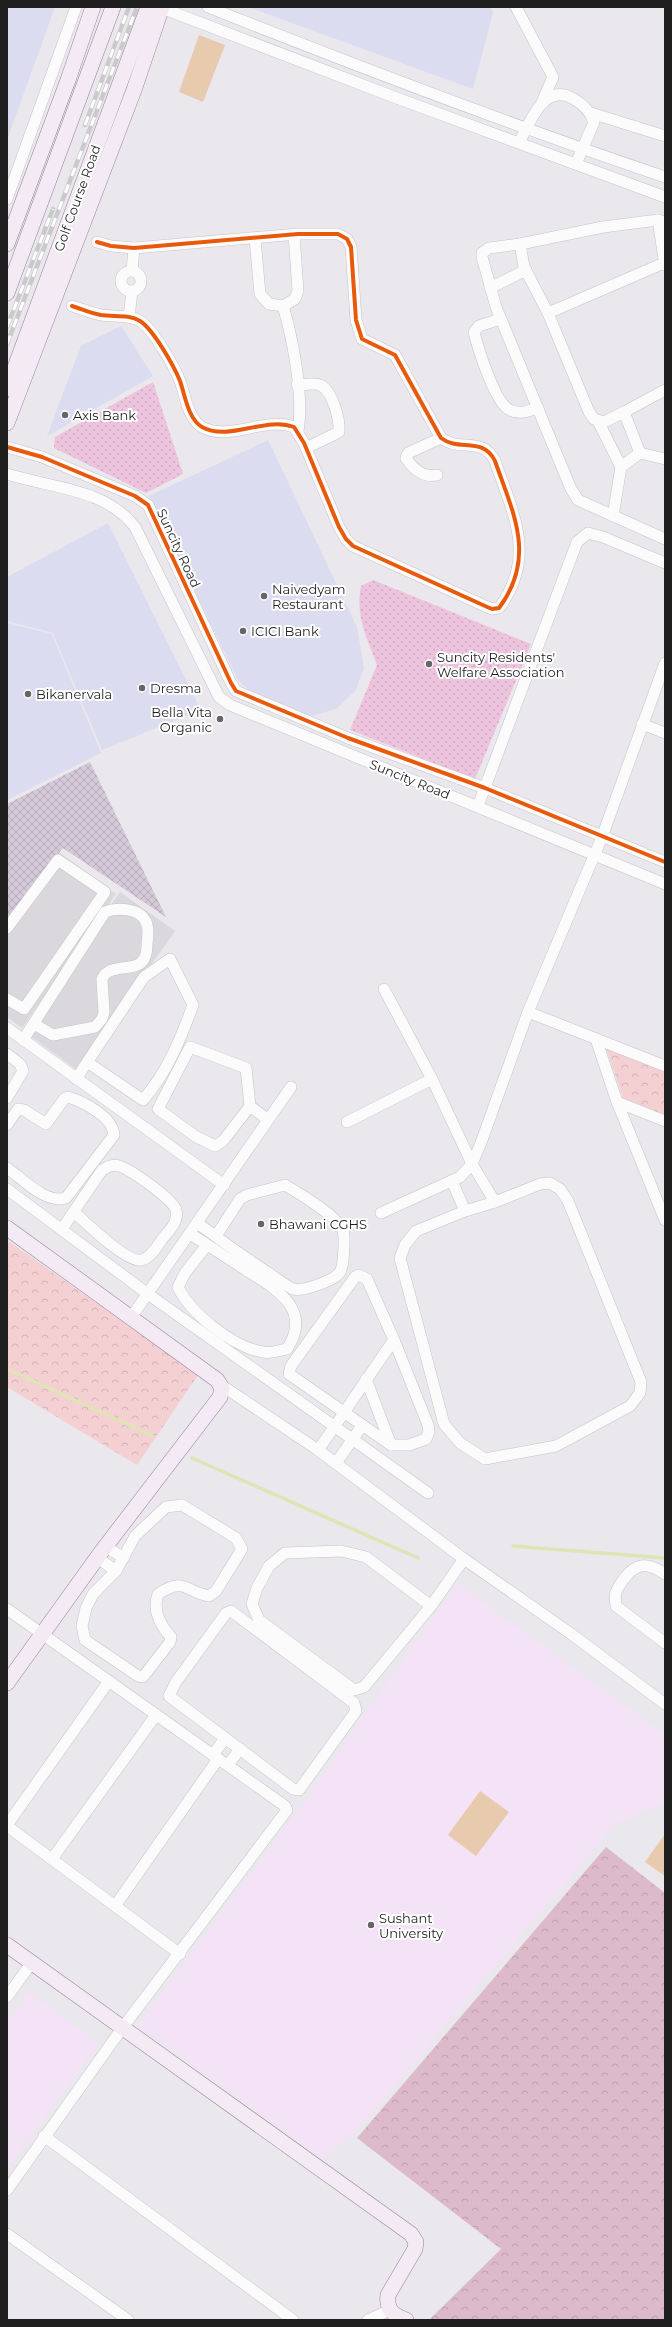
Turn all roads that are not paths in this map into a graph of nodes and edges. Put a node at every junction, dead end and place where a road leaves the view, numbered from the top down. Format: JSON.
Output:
{"nodes":[{"id":1,"x":76,"y":7,"type":"edge"},
{"id":2,"x":93,"y":7,"type":"edge"},
{"id":3,"x":113,"y":7,"type":"edge"},
{"id":4,"x":157,"y":7,"type":"edge"},
{"id":5,"x":208,"y":7,"type":"edge"},
{"id":6,"x":516,"y":7,"type":"edge"},
{"id":7,"x":180,"y":11,"type":"edge"},
{"id":8,"x":343,"y":61,"type":"junction"},
{"id":9,"x":337,"y":76,"type":"junction"},
{"id":10,"x":68,"y":80,"type":"junction"},
{"id":11,"x":398,"y":82,"type":"junction"},
{"id":12,"x":120,"y":84,"type":"junction"},
{"id":13,"x":84,"y":86,"type":"junction"},
{"id":14,"x":134,"y":90,"type":"junction"},
{"id":15,"x":394,"y":98,"type":"junction"},
{"id":16,"x":543,"y":100,"type":"junction"},
{"id":17,"x":591,"y":113,"type":"junction"},
{"id":18,"x":527,"y":127,"type":"junction"},
{"id":19,"x":665,"y":136,"type":"edge"},
{"id":20,"x":519,"y":143,"type":"junction"},
{"id":21,"x":584,"y":149,"type":"junction"},
{"id":22,"x":576,"y":164,"type":"junction"},
{"id":23,"x":665,"y":177,"type":"edge"},
{"id":24,"x":665,"y":197,"type":"edge"},
{"id":25,"x":7,"y":199,"type":"edge"},
{"id":26,"x":662,"y":221,"type":"edge"},
{"id":27,"x":294,"y":235,"type":"junction"},
{"id":28,"x":255,"y":239,"type":"junction"},
{"id":29,"x":97,"y":242,"type":"dead end"},
{"id":30,"x":7,"y":244,"type":"edge"},
{"id":31,"x":520,"y":244,"type":"junction"},
{"id":32,"x":134,"y":248,"type":"junction"},
{"id":33,"x":664,"y":264,"type":"edge"},
{"id":34,"x":526,"y":270,"type":"junction"},
{"id":35,"x":490,"y":288,"type":"junction"},
{"id":36,"x":7,"y":293,"type":"edge"},
{"id":37,"x":72,"y":306,"type":"dead end"},
{"id":38,"x":284,"y":306,"type":"junction"},
{"id":39,"x":548,"y":313,"type":"junction"},
{"id":40,"x":129,"y":317,"type":"junction"},
{"id":41,"x":500,"y":319,"type":"junction"},
{"id":42,"x":297,"y":385,"type":"junction"},
{"id":43,"x":7,"y":389,"type":"edge"},
{"id":44,"x":665,"y":390,"type":"edge"},
{"id":45,"x":538,"y":408,"type":"junction"},
{"id":46,"x":624,"y":412,"type":"junction"},
{"id":47,"x":598,"y":421,"type":"junction"},
{"id":48,"x":7,"y":423,"type":"edge"},
{"id":49,"x":298,"y":431,"type":"junction"},
{"id":50,"x":441,"y":438,"type":"junction"},
{"id":51,"x":7,"y":447,"type":"edge"},
{"id":52,"x":306,"y":448,"type":"junction"},
{"id":53,"x":640,"y":454,"type":"junction"},
{"id":54,"x":665,"y":459,"type":"edge"},
{"id":55,"x":621,"y":467,"type":"junction"},
{"id":56,"x":7,"y":474,"type":"edge"},
{"id":57,"x":437,"y":475,"type":"dead end"},
{"id":58,"x":613,"y":516,"type":"junction"},
{"id":59,"x":665,"y":539,"type":"edge"},
{"id":60,"x":665,"y":563,"type":"edge"},
{"id":61,"x":665,"y":662,"type":"edge"},
{"id":62,"x":642,"y":724,"type":"junction"},
{"id":63,"x":665,"y":733,"type":"edge"},
{"id":64,"x":485,"y":788,"type":"junction"},
{"id":65,"x":478,"y":806,"type":"junction"},
{"id":66,"x":602,"y":837,"type":"junction"},
{"id":67,"x":595,"y":856,"type":"junction"},
{"id":68,"x":665,"y":862,"type":"edge"},
{"id":69,"x":665,"y":884,"type":"edge"},
{"id":70,"x":7,"y":928,"type":"edge"},
{"id":71,"x":384,"y":989,"type":"dead end"},
{"id":72,"x":7,"y":999,"type":"edge"},
{"id":73,"x":528,"y":1012,"type":"junction"},
{"id":74,"x":34,"y":1024,"type":"junction"},
{"id":75,"x":7,"y":1028,"type":"edge"},
{"id":76,"x":596,"y":1039,"type":"junction"},
{"id":77,"x":23,"y":1040,"type":"junction"},
{"id":78,"x":7,"y":1054,"type":"edge"},
{"id":79,"x":87,"y":1062,"type":"junction"},
{"id":80,"x":665,"y":1066,"type":"edge"},
{"id":81,"x":76,"y":1079,"type":"junction"},
{"id":82,"x":432,"y":1079,"type":"junction"},
{"id":83,"x":291,"y":1087,"type":"dead end"},
{"id":84,"x":7,"y":1098,"type":"edge"},
{"id":85,"x":617,"y":1102,"type":"junction"},
{"id":86,"x":250,"y":1106,"type":"junction"},
{"id":87,"x":268,"y":1120,"type":"junction"},
{"id":88,"x":665,"y":1121,"type":"edge"},
{"id":89,"x":347,"y":1122,"type":"dead end"},
{"id":90,"x":7,"y":1125,"type":"edge"},
{"id":91,"x":472,"y":1164,"type":"junction"},
{"id":92,"x":7,"y":1168,"type":"edge"},
{"id":93,"x":452,"y":1181,"type":"junction"},
{"id":94,"x":224,"y":1185,"type":"junction"},
{"id":95,"x":7,"y":1189,"type":"edge"},
{"id":96,"x":495,"y":1202,"type":"junction"},
{"id":97,"x":465,"y":1210,"type":"junction"},
{"id":98,"x":74,"y":1212,"type":"junction"},
{"id":99,"x":381,"y":1213,"type":"dead end"},
{"id":100,"x":665,"y":1220,"type":"edge"},
{"id":101,"x":197,"y":1223,"type":"junction"},
{"id":102,"x":7,"y":1228,"type":"edge"},
{"id":103,"x":62,"y":1229,"type":"junction"},
{"id":104,"x":190,"y":1234,"type":"junction"},
{"id":105,"x":216,"y":1236,"type":"junction"},
{"id":106,"x":207,"y":1245,"type":"junction"},
{"id":107,"x":148,"y":1294,"type":"junction"},
{"id":108,"x":130,"y":1319,"type":"junction"},
{"id":109,"x":394,"y":1340,"type":"junction"},
{"id":110,"x":366,"y":1379,"type":"junction"},
{"id":111,"x":220,"y":1385,"type":"junction"},
{"id":112,"x":343,"y":1414,"type":"junction"},
{"id":113,"x":362,"y":1426,"type":"junction"},
{"id":114,"x":334,"y":1428,"type":"junction"},
{"id":115,"x":352,"y":1440,"type":"junction"},
{"id":116,"x":391,"y":1445,"type":"junction"},
{"id":117,"x":318,"y":1450,"type":"junction"},
{"id":118,"x":336,"y":1463,"type":"junction"},
{"id":119,"x":428,"y":1493,"type":"dead end"},
{"id":120,"x":102,"y":1552,"type":"junction"},
{"id":121,"x":124,"y":1558,"type":"junction"},
{"id":122,"x":464,"y":1559,"type":"junction"},
{"id":123,"x":116,"y":1571,"type":"junction"},
{"id":124,"x":665,"y":1574,"type":"edge"},
{"id":125,"x":432,"y":1606,"type":"junction"},
{"id":126,"x":7,"y":1609,"type":"edge"},
{"id":127,"x":43,"y":1635,"type":"junction"},
{"id":128,"x":665,"y":1643,"type":"edge"},
{"id":129,"x":109,"y":1681,"type":"junction"},
{"id":130,"x":7,"y":1683,"type":"edge"},
{"id":131,"x":665,"y":1704,"type":"edge"},
{"id":132,"x":156,"y":1715,"type":"junction"},
{"id":133,"x":225,"y":1738,"type":"junction"},
{"id":134,"x":240,"y":1749,"type":"junction"},
{"id":135,"x":215,"y":1757,"type":"junction"},
{"id":136,"x":228,"y":1765,"type":"junction"},
{"id":137,"x":7,"y":1826,"type":"edge"},
{"id":138,"x":52,"y":1859,"type":"junction"},
{"id":139,"x":115,"y":1906,"type":"junction"},
{"id":140,"x":7,"y":1945,"type":"edge"},
{"id":141,"x":180,"y":1954,"type":"junction"},
{"id":142,"x":32,"y":1962,"type":"junction"},
{"id":143,"x":7,"y":1997,"type":"edge"},
{"id":144,"x":123,"y":2027,"type":"junction"},
{"id":145,"x":44,"y":2136,"type":"junction"},
{"id":146,"x":7,"y":2190,"type":"edge"},
{"id":147,"x":7,"y":2234,"type":"edge"},
{"id":148,"x":390,"y":2310,"type":"junction"},
{"id":149,"x":128,"y":2320,"type":"edge"},
{"id":150,"x":293,"y":2320,"type":"edge"},
{"id":151,"x":368,"y":2320,"type":"edge"},
{"id":152,"x":406,"y":2320,"type":"edge"}],
"edges":[{"from":1,"to":25,"type":"street"},
{"from":2,"to":10,"type":"street"},
{"from":3,"to":13,"type":"street"},
{"from":4,"to":7,"type":"street"},
{"from":4,"to":12,"type":"street","name":"Golf Course Road"},
{"from":4,"to":14,"type":"street"},
{"from":5,"to":8,"type":"street"},
{"from":6,"to":16,"type":"street"},
{"from":7,"to":9,"type":"street"},
{"from":8,"to":9,"type":"street"},
{"from":8,"to":11,"type":"street"},
{"from":9,"to":15,"type":"street"},
{"from":10,"to":13,"type":"street"},
{"from":10,"to":30,"type":"street"},
{"from":11,"to":15,"type":"street"},
{"from":11,"to":18,"type":"street"},
{"from":12,"to":14,"type":"street"},
{"from":12,"to":43,"type":"street","name":"Golf Course Road"},
{"from":13,"to":36,"type":"street"},
{"from":14,"to":48,"type":"street"},
{"from":15,"to":20,"type":"street"},
{"from":16,"to":17,"type":"street"},
{"from":16,"to":18,"type":"street"},
{"from":17,"to":19,"type":"street"},
{"from":17,"to":21,"type":"street"},
{"from":18,"to":20,"type":"street"},
{"from":18,"to":21,"type":"street"},
{"from":20,"to":22,"type":"street"},
{"from":21,"to":22,"type":"street"},
{"from":21,"to":23,"type":"street"},
{"from":22,"to":24,"type":"street"},
{"from":26,"to":31,"type":"street"},
{"from":26,"to":33,"type":"street"},
{"from":27,"to":28,"type":"street"},
{"from":27,"to":38,"type":"street"},
{"from":27,"to":50,"type":"street"},
{"from":28,"to":32,"type":"street"},
{"from":28,"to":38,"type":"street"},
{"from":29,"to":32,"type":"street"},
{"from":31,"to":34,"type":"street"},
{"from":31,"to":35,"type":"street"},
{"from":32,"to":40,"type":"street"},
{"from":33,"to":39,"type":"street"},
{"from":34,"to":35,"type":"street"},
{"from":34,"to":39,"type":"street"},
{"from":35,"to":41,"type":"street"},
{"from":37,"to":40,"type":"street"},
{"from":38,"to":42,"type":"street"},
{"from":39,"to":47,"type":"street"},
{"from":40,"to":49,"type":"street"},
{"from":41,"to":45,"type":"street"},
{"from":41,"to":45,"type":"street"},
{"from":42,"to":49,"type":"street"},
{"from":42,"to":52,"type":"street"},
{"from":44,"to":46,"type":"street"},
{"from":45,"to":58,"type":"street"},
{"from":46,"to":47,"type":"street"},
{"from":46,"to":53,"type":"street"},
{"from":47,"to":55,"type":"street"},
{"from":49,"to":52,"type":"street"},
{"from":50,"to":52,"type":"street"},
{"from":50,"to":57,"type":"street"},
{"from":51,"to":64,"type":"street","name":"Suncity Road"},
{"from":53,"to":54,"type":"street"},
{"from":53,"to":55,"type":"street"},
{"from":55,"to":58,"type":"street"},
{"from":56,"to":65,"type":"street","name":"Suncity Road"},
{"from":58,"to":59,"type":"street"},
{"from":60,"to":64,"type":"street"},
{"from":61,"to":62,"type":"street"},
{"from":62,"to":63,"type":"street"},
{"from":62,"to":66,"type":"street"},
{"from":64,"to":65,"type":"street"},
{"from":64,"to":66,"type":"street"},
{"from":65,"to":67,"type":"street","name":"Suncity Road"},
{"from":66,"to":67,"type":"street"},
{"from":66,"to":68,"type":"street"},
{"from":67,"to":69,"type":"street","name":"Suncity Road"},
{"from":67,"to":73,"type":"street"},
{"from":70,"to":72,"type":"street"},
{"from":71,"to":82,"type":"street"},
{"from":73,"to":76,"type":"street"},
{"from":73,"to":91,"type":"street"},
{"from":74,"to":74,"type":"street"},
{"from":74,"to":77,"type":"street"},
{"from":75,"to":77,"type":"street"},
{"from":76,"to":80,"type":"street"},
{"from":76,"to":85,"type":"street"},
{"from":77,"to":81,"type":"street"},
{"from":78,"to":84,"type":"street"},
{"from":79,"to":79,"type":"street"},
{"from":79,"to":81,"type":"street"},
{"from":81,"to":94,"type":"street"},
{"from":82,"to":89,"type":"street"},
{"from":82,"to":91,"type":"street"},
{"from":83,"to":87,"type":"street"},
{"from":85,"to":88,"type":"street"},
{"from":85,"to":100,"type":"street"},
{"from":86,"to":86,"type":"street"},
{"from":86,"to":87,"type":"street"},
{"from":87,"to":94,"type":"street"},
{"from":90,"to":92,"type":"street"},
{"from":91,"to":93,"type":"street"},
{"from":91,"to":96,"type":"street"},
{"from":93,"to":97,"type":"street"},
{"from":93,"to":99,"type":"street"},
{"from":94,"to":101,"type":"street"},
{"from":95,"to":103,"type":"street"},
{"from":96,"to":97,"type":"street"},
{"from":96,"to":97,"type":"street"},
{"from":98,"to":98,"type":"street"},
{"from":98,"to":103,"type":"street"},
{"from":101,"to":104,"type":"street"},
{"from":101,"to":105,"type":"street"},
{"from":102,"to":108,"type":"street"},
{"from":103,"to":107,"type":"street"},
{"from":104,"to":106,"type":"street"},
{"from":104,"to":107,"type":"street"},
{"from":105,"to":105,"type":"street"},
{"from":106,"to":106,"type":"street"},
{"from":107,"to":108,"type":"street"},
{"from":107,"to":114,"type":"street"},
{"from":108,"to":111,"type":"street"},
{"from":109,"to":110,"type":"street"},
{"from":109,"to":112,"type":"street"},
{"from":109,"to":116,"type":"street"},
{"from":110,"to":112,"type":"street"},
{"from":110,"to":116,"type":"street"},
{"from":111,"to":117,"type":"street"},
{"from":111,"to":120,"type":"street"},
{"from":112,"to":113,"type":"street"},
{"from":112,"to":114,"type":"street"},
{"from":113,"to":115,"type":"street"},
{"from":113,"to":116,"type":"street"},
{"from":114,"to":115,"type":"street"},
{"from":114,"to":117,"type":"street"},
{"from":115,"to":118,"type":"street"},
{"from":115,"to":119,"type":"street"},
{"from":117,"to":118,"type":"street"},
{"from":118,"to":122,"type":"street"},
{"from":120,"to":121,"type":"street"},
{"from":120,"to":123,"type":"street"},
{"from":120,"to":127,"type":"street"},
{"from":121,"to":123,"type":"street"},
{"from":121,"to":123,"type":"street"},
{"from":122,"to":125,"type":"street"},
{"from":122,"to":131,"type":"street"},
{"from":124,"to":128,"type":"street"},
{"from":125,"to":125,"type":"street"},
{"from":126,"to":127,"type":"street"},
{"from":127,"to":129,"type":"street"},
{"from":127,"to":130,"type":"street"},
{"from":129,"to":132,"type":"street"},
{"from":129,"to":137,"type":"street"},
{"from":132,"to":135,"type":"street"},
{"from":132,"to":138,"type":"street"},
{"from":133,"to":134,"type":"street"},
{"from":133,"to":134,"type":"street"},
{"from":133,"to":135,"type":"street"},
{"from":134,"to":136,"type":"street"},
{"from":135,"to":136,"type":"street"},
{"from":135,"to":139,"type":"street"},
{"from":136,"to":141,"type":"street"},
{"from":137,"to":138,"type":"street"},
{"from":138,"to":139,"type":"street"},
{"from":139,"to":141,"type":"street"},
{"from":140,"to":142,"type":"street"},
{"from":141,"to":144,"type":"street"},
{"from":142,"to":143,"type":"street"},
{"from":142,"to":144,"type":"street"},
{"from":144,"to":145,"type":"street"},
{"from":144,"to":148,"type":"street"},
{"from":145,"to":146,"type":"street"},
{"from":145,"to":150,"type":"street"},
{"from":147,"to":149,"type":"street"},
{"from":148,"to":151,"type":"street"},
{"from":148,"to":152,"type":"street"}]}
